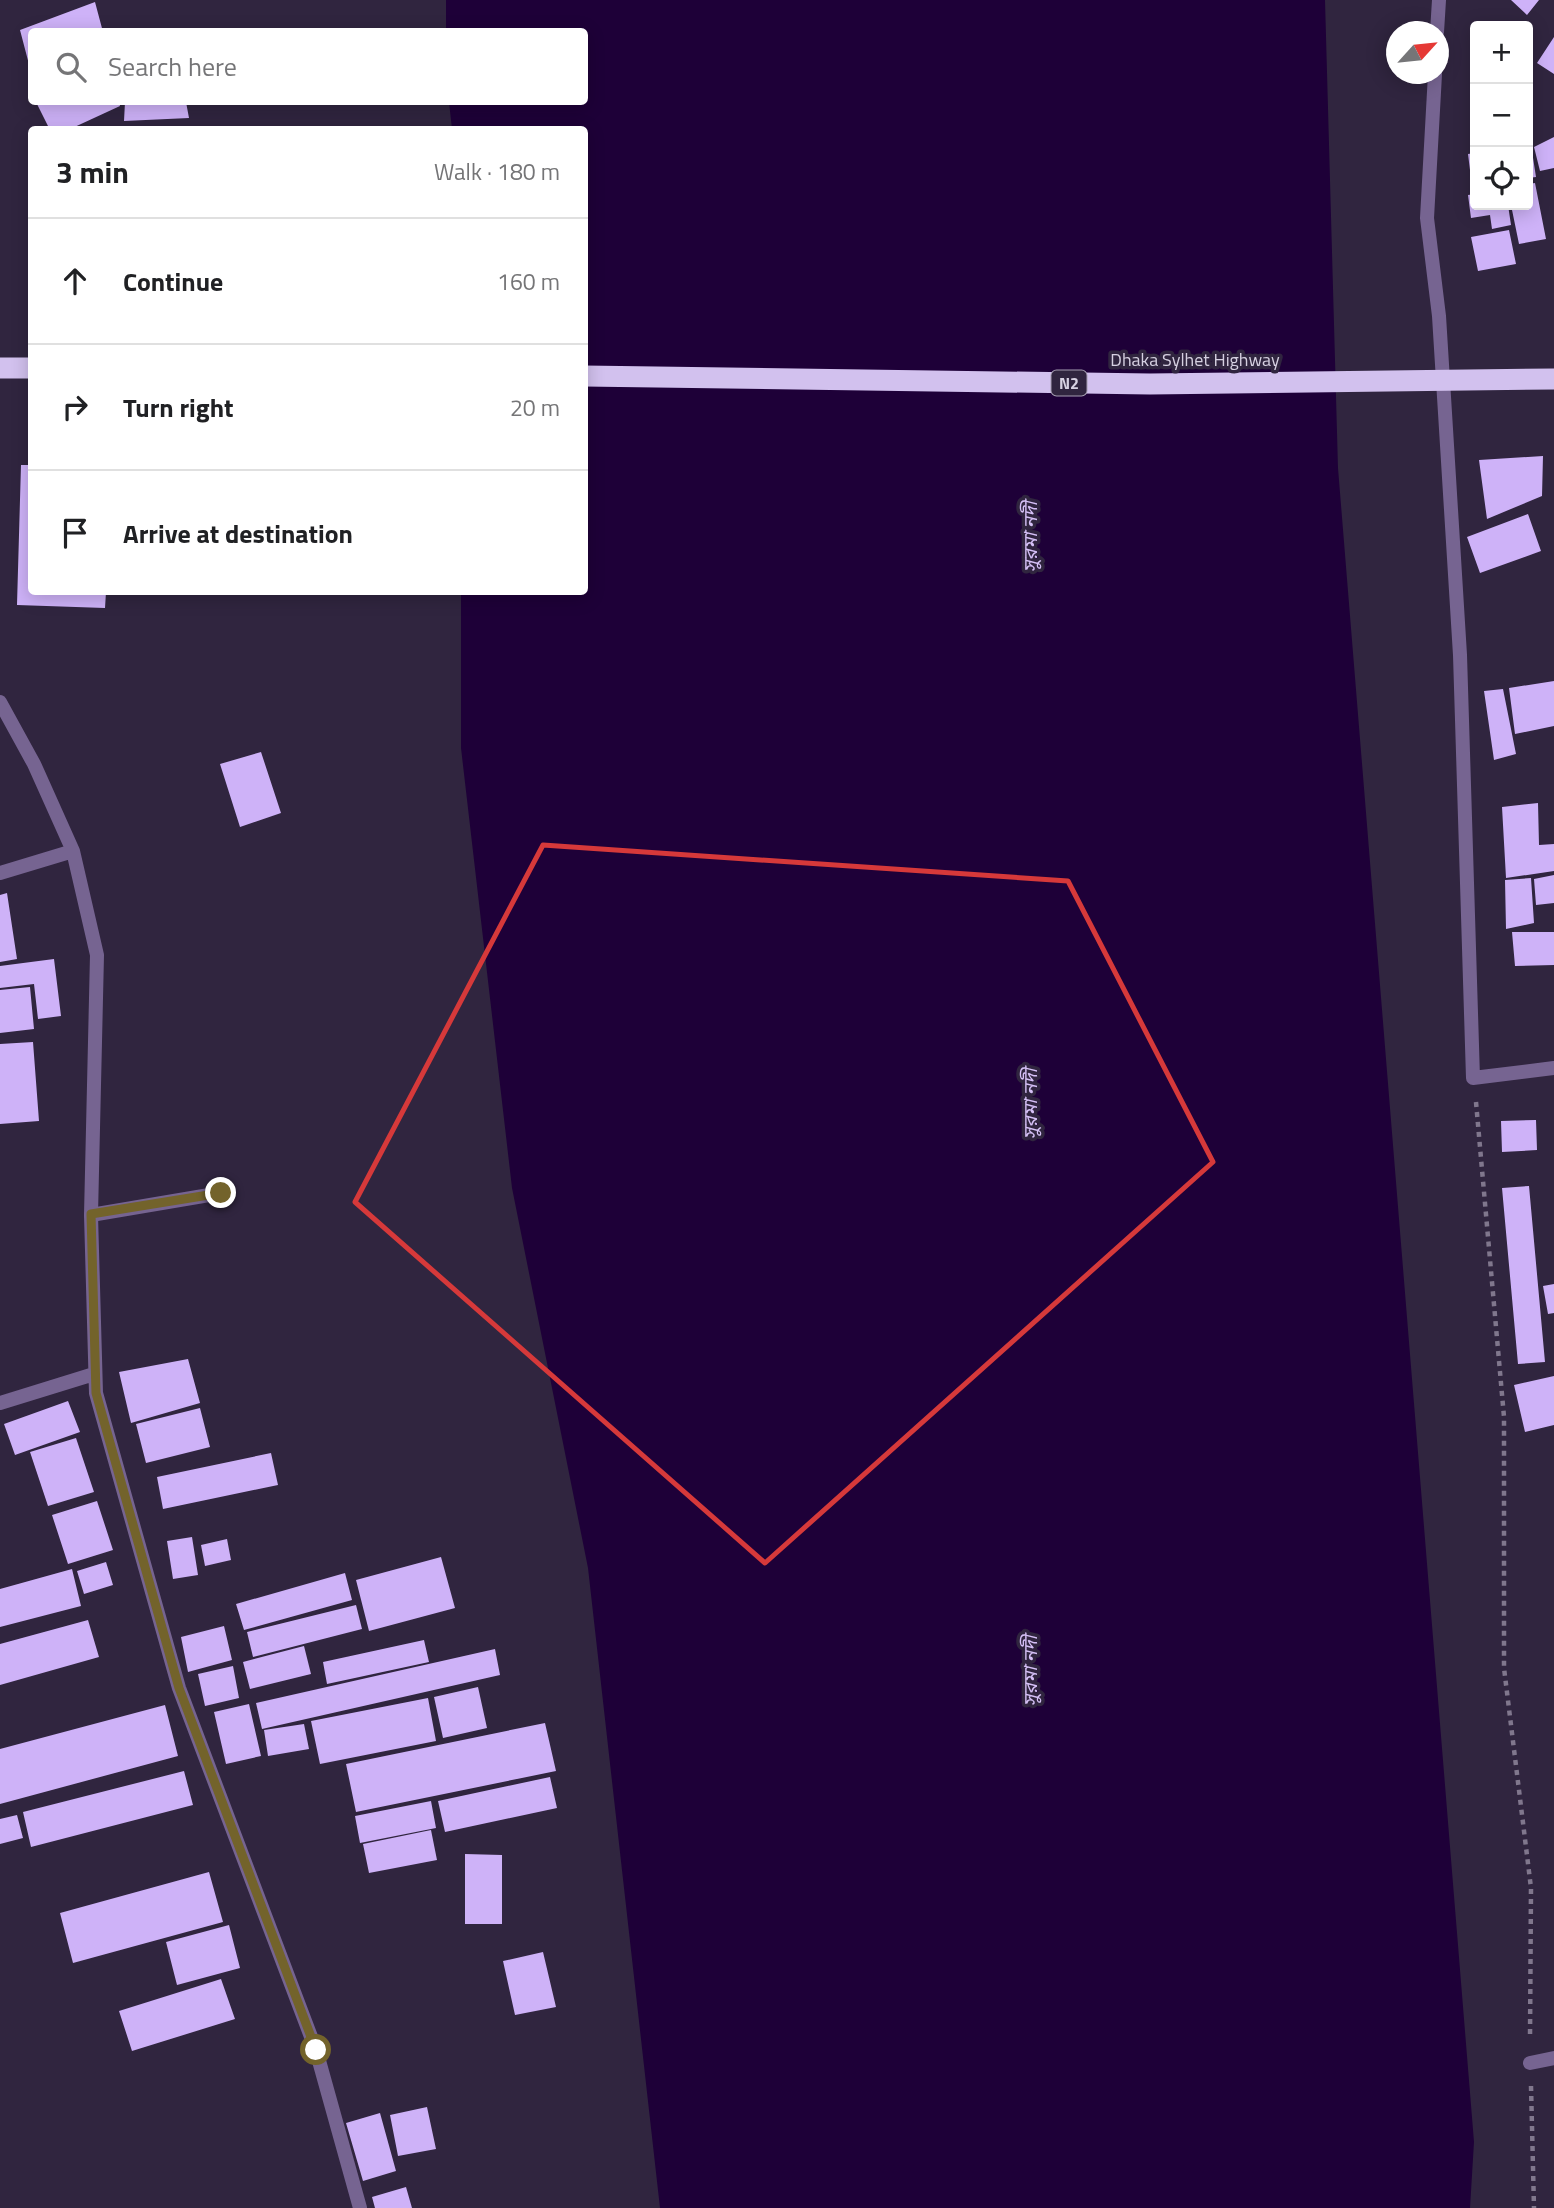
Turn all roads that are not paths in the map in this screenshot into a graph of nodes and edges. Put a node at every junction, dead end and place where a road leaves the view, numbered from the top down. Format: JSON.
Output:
{"nodes":[{"id":1,"x":1439,"y":0,"type":"edge"},
{"id":2,"x":1438,"y":21,"type":"edge"},
{"id":3,"x":1434,"y":84,"type":"edge"},
{"id":4,"x":0,"y":368,"type":"edge"},
{"id":5,"x":28,"y":368,"type":"edge"},
{"id":6,"x":588,"y":376,"type":"edge"},
{"id":7,"x":1554,"y":379,"type":"edge"},
{"id":8,"x":0,"y":702,"type":"edge"},
{"id":9,"x":73,"y":851,"type":"junction"},
{"id":10,"x":0,"y":873,"type":"edge"},
{"id":11,"x":1554,"y":1068,"type":"edge"},
{"id":12,"x":221,"y":1193,"type":"dead end"},
{"id":13,"x":91,"y":1214,"type":"junction"},
{"id":14,"x":94,"y":1374,"type":"junction"},
{"id":15,"x":0,"y":1402,"type":"edge"},
{"id":16,"x":1554,"y":2058,"type":"edge"},
{"id":17,"x":1530,"y":2063,"type":"road end"},
{"id":18,"x":360,"y":2208,"type":"edge"}],
"edges":[{"from":1,"to":2,"type":"street"},
{"from":3,"to":11,"type":"street"},
{"from":4,"to":5,"type":"highway"},
{"from":6,"to":7,"type":"highway","name":"Dhaka Sylhet Highway","number":"N2","bridge":true},
{"from":8,"to":9,"type":"street"},
{"from":9,"to":10,"type":"street"},
{"from":9,"to":13,"type":"street"},
{"from":12,"to":13,"type":"street"},
{"from":13,"to":14,"type":"street"},
{"from":14,"to":15,"type":"street"},
{"from":14,"to":18,"type":"street"},
{"from":16,"to":17,"type":"street"}]}
